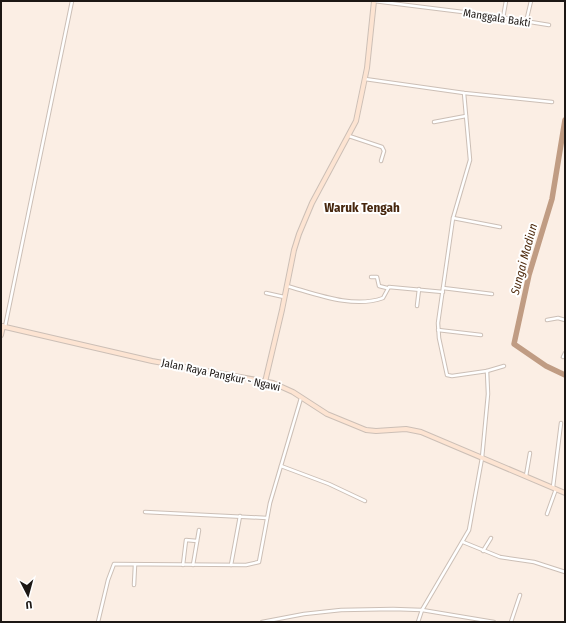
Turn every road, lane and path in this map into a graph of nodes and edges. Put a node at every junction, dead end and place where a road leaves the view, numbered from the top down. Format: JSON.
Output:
{"nodes":[{"id":1,"x":72,"y":1,"type":"edge"},
{"id":2,"x":374,"y":1,"type":"edge"},
{"id":3,"x":506,"y":1,"type":"edge"},
{"id":4,"x":531,"y":1,"type":"edge"},
{"id":5,"x":503,"y":18,"type":"junction"},
{"id":6,"x":526,"y":22,"type":"junction"},
{"id":7,"x":549,"y":25,"type":"dead end"},
{"id":8,"x":365,"y":79,"type":"junction"},
{"id":9,"x":464,"y":93,"type":"junction"},
{"id":10,"x":552,"y":102,"type":"dead end"},
{"id":11,"x":466,"y":116,"type":"junction"},
{"id":12,"x":434,"y":122,"type":"dead end"},
{"id":13,"x":349,"y":136,"type":"junction"},
{"id":14,"x":381,"y":161,"type":"dead end"},
{"id":15,"x":453,"y":218,"type":"junction"},
{"id":16,"x":500,"y":227,"type":"dead end"},
{"id":17,"x":371,"y":277,"type":"dead end"},
{"id":18,"x":287,"y":286,"type":"junction"},
{"id":19,"x":387,"y":288,"type":"junction"},
{"id":20,"x":419,"y":289,"type":"junction"},
{"id":21,"x":443,"y":290,"type":"junction"},
{"id":22,"x":266,"y":294,"type":"dead end"},
{"id":23,"x":492,"y":294,"type":"dead end"},
{"id":24,"x":285,"y":298,"type":"junction"},
{"id":25,"x":417,"y":306,"type":"dead end"},
{"id":26,"x":547,"y":320,"type":"dead end"},
{"id":27,"x":565,"y":320,"type":"edge"},
{"id":28,"x":3,"y":326,"type":"edge"},
{"id":29,"x":438,"y":330,"type":"junction"},
{"id":30,"x":1,"y":335,"type":"edge"},
{"id":31,"x":481,"y":335,"type":"dead end"},
{"id":32,"x":565,"y":353,"type":"edge"},
{"id":33,"x":563,"y":357,"type":"dead end"},
{"id":34,"x":504,"y":366,"type":"dead end"},
{"id":35,"x":487,"y":371,"type":"junction"},
{"id":36,"x":266,"y":382,"type":"junction"},
{"id":37,"x":301,"y":398,"type":"junction"},
{"id":38,"x":561,"y":423,"type":"dead end"},
{"id":39,"x":560,"y":437,"type":"junction"},
{"id":40,"x":565,"y":437,"type":"edge"},
{"id":41,"x":530,"y":453,"type":"dead end"},
{"id":42,"x":482,"y":458,"type":"junction"},
{"id":43,"x":281,"y":466,"type":"junction"},
{"id":44,"x":526,"y":476,"type":"junction"},
{"id":45,"x":554,"y":488,"type":"junction"},
{"id":46,"x":565,"y":492,"type":"edge"},
{"id":47,"x":365,"y":501,"type":"dead end"},
{"id":48,"x":145,"y":512,"type":"dead end"},
{"id":49,"x":547,"y":514,"type":"dead end"},
{"id":50,"x":240,"y":516,"type":"junction"},
{"id":51,"x":267,"y":518,"type":"junction"},
{"id":52,"x":199,"y":530,"type":"dead end"},
{"id":53,"x":490,"y":538,"type":"dead end"},
{"id":54,"x":197,"y":541,"type":"junction"},
{"id":55,"x":463,"y":542,"type":"junction"},
{"id":56,"x":484,"y":551,"type":"junction"},
{"id":57,"x":135,"y":565,"type":"junction"},
{"id":58,"x":193,"y":565,"type":"junction"},
{"id":59,"x":231,"y":565,"type":"junction"},
{"id":60,"x":183,"y":566,"type":"junction"},
{"id":61,"x":565,"y":572,"type":"edge"},
{"id":62,"x":134,"y":585,"type":"dead end"},
{"id":63,"x":520,"y":595,"type":"dead end"},
{"id":64,"x":422,"y":610,"type":"junction"},
{"id":65,"x":98,"y":622,"type":"edge"},
{"id":66,"x":262,"y":622,"type":"edge"},
{"id":67,"x":418,"y":622,"type":"edge"},
{"id":68,"x":494,"y":622,"type":"edge"},
{"id":69,"x":511,"y":622,"type":"edge"}],
"edges":[{"from":1,"to":28,"type":"street"},
{"from":2,"to":5,"type":"street","name":"Manggala Bakti"},
{"from":2,"to":8,"type":"main road"},
{"from":3,"to":5,"type":"street"},
{"from":4,"to":6,"type":"street"},
{"from":5,"to":6,"type":"street","name":"Manggala Bakti"},
{"from":6,"to":7,"type":"street","name":"Manggala Bakti"},
{"from":8,"to":9,"type":"street"},
{"from":8,"to":13,"type":"main road"},
{"from":9,"to":10,"type":"street"},
{"from":9,"to":11,"type":"street"},
{"from":11,"to":12,"type":"street"},
{"from":11,"to":15,"type":"street"},
{"from":13,"to":14,"type":"street"},
{"from":13,"to":18,"type":"main road"},
{"from":15,"to":16,"type":"street"},
{"from":15,"to":21,"type":"street"},
{"from":17,"to":19,"type":"street"},
{"from":18,"to":19,"type":"street"},
{"from":18,"to":24,"type":"main road"},
{"from":19,"to":20,"type":"street"},
{"from":20,"to":21,"type":"street"},
{"from":20,"to":25,"type":"street"},
{"from":21,"to":23,"type":"street"},
{"from":21,"to":29,"type":"street"},
{"from":22,"to":24,"type":"street"},
{"from":24,"to":36,"type":"main road"},
{"from":26,"to":27,"type":"street"},
{"from":28,"to":30,"type":"main road"},
{"from":28,"to":36,"type":"main road","name":"Jalan Raya Pangkur - Ngawi"},
{"from":29,"to":31,"type":"street"},
{"from":29,"to":35,"type":"street"},
{"from":32,"to":33,"type":"street"},
{"from":34,"to":35,"type":"street"},
{"from":35,"to":42,"type":"street"},
{"from":36,"to":37,"type":"main road","name":"Jalan Raya Pangkur - Ngawi"},
{"from":37,"to":42,"type":"main road","name":"Jalan Raya Pangkur - Ngawi"},
{"from":37,"to":43,"type":"street"},
{"from":38,"to":39,"type":"street"},
{"from":39,"to":40,"type":"street"},
{"from":39,"to":45,"type":"street"},
{"from":41,"to":44,"type":"street"},
{"from":42,"to":44,"type":"main road","name":"Jalan Raya Pangkur - Ngawi"},
{"from":42,"to":55,"type":"street"},
{"from":43,"to":47,"type":"street"},
{"from":43,"to":51,"type":"street"},
{"from":44,"to":45,"type":"main road","name":"Jalan Raya Pangkur - Ngawi"},
{"from":45,"to":46,"type":"main road","name":"Jalan Raya Pangkur - Ngawi"},
{"from":45,"to":49,"type":"street"},
{"from":48,"to":50,"type":"street"},
{"from":50,"to":51,"type":"street"},
{"from":50,"to":59,"type":"street"},
{"from":51,"to":59,"type":"street"},
{"from":52,"to":54,"type":"street"},
{"from":53,"to":56,"type":"street"},
{"from":54,"to":58,"type":"street"},
{"from":54,"to":60,"type":"street"},
{"from":55,"to":56,"type":"street"},
{"from":55,"to":64,"type":"street"},
{"from":56,"to":61,"type":"street"},
{"from":57,"to":60,"type":"street"},
{"from":57,"to":62,"type":"street"},
{"from":57,"to":65,"type":"street"},
{"from":58,"to":59,"type":"street"},
{"from":58,"to":60,"type":"street"},
{"from":63,"to":69,"type":"street"},
{"from":64,"to":66,"type":"street"},
{"from":64,"to":67,"type":"street"},
{"from":64,"to":68,"type":"street"}]}
